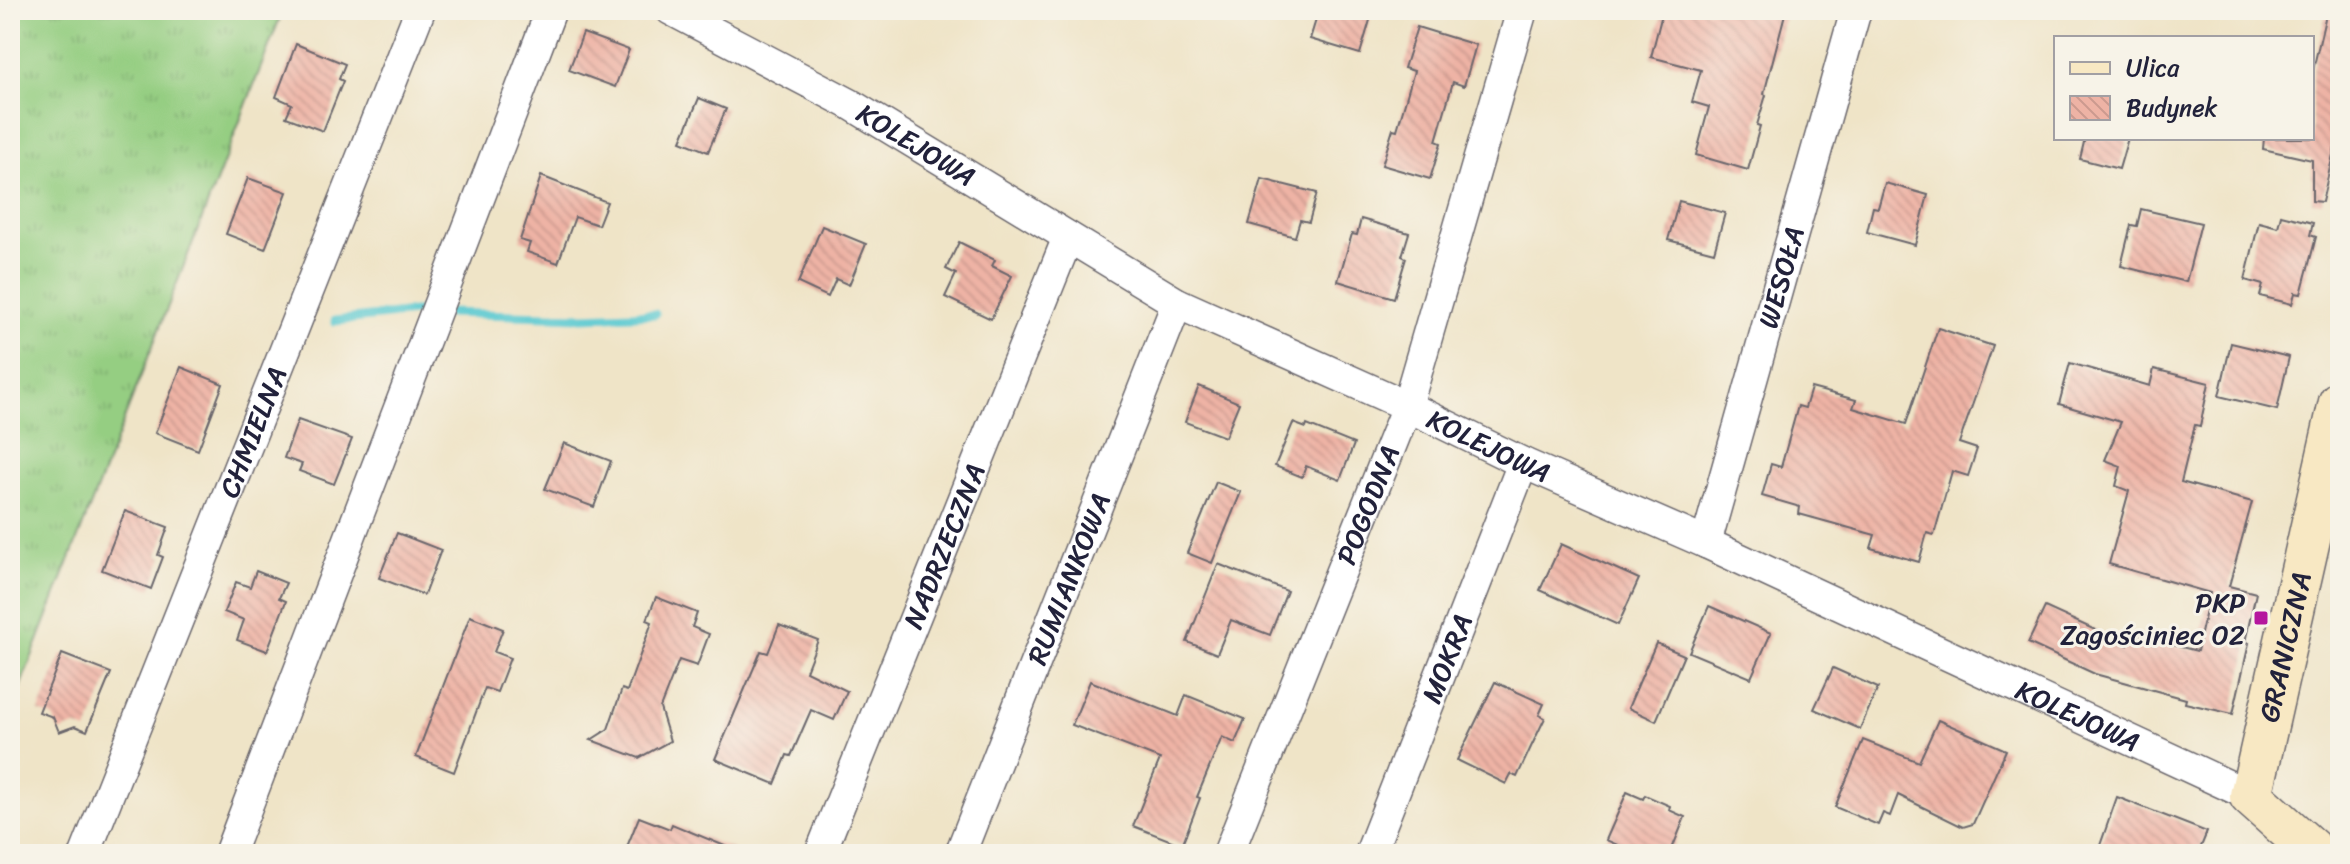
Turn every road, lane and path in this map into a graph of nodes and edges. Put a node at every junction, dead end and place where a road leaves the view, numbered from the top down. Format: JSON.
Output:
{"nodes":[{"id":1,"x":420,"y":10,"type":"edge"},
{"id":2,"x":551,"y":10,"type":"edge"},
{"id":3,"x":671,"y":10,"type":"edge"},
{"id":4,"x":1522,"y":10,"type":"edge"},
{"id":5,"x":1856,"y":10,"type":"edge"},
{"id":6,"x":1068,"y":237,"type":"junction"},
{"id":7,"x":1177,"y":303,"type":"junction"},
{"id":8,"x":2340,"y":402,"type":"edge"},
{"id":9,"x":1407,"y":406,"type":"junction"},
{"id":10,"x":1523,"y":463,"type":"junction"},
{"id":11,"x":1706,"y":543,"type":"junction"},
{"id":12,"x":2251,"y":796,"type":"junction"},
{"id":13,"x":85,"y":854,"type":"edge"},
{"id":14,"x":229,"y":854,"type":"edge"},
{"id":15,"x":820,"y":854,"type":"edge"},
{"id":16,"x":960,"y":854,"type":"edge"},
{"id":17,"x":1228,"y":854,"type":"edge"},
{"id":18,"x":1370,"y":854,"type":"edge"},
{"id":19,"x":2316,"y":854,"type":"edge"}],
"edges":[{"from":1,"to":13,"type":"street","name":"CHMIELNA"},
{"from":2,"to":14,"type":"street"},
{"from":3,"to":6,"type":"street","name":"KOLEJOWA"},
{"from":4,"to":9,"type":"street","name":"POGODNA"},
{"from":5,"to":11,"type":"street","name":"WESOŁA"},
{"from":6,"to":7,"type":"street","name":"KOLEJOWA"},
{"from":6,"to":15,"type":"street","name":"NADRZECZNA"},
{"from":7,"to":9,"type":"street","name":"KOLEJOWA"},
{"from":7,"to":16,"type":"street","name":"RUMIANKOWA"},
{"from":8,"to":12,"type":"street","name":"GRANICZNA"},
{"from":9,"to":10,"type":"street","name":"KOLEJOWA"},
{"from":9,"to":17,"type":"street","name":"POGODNA"},
{"from":10,"to":11,"type":"street","name":"KOLEJOWA"},
{"from":10,"to":18,"type":"street","name":"MOKRA"},
{"from":11,"to":12,"type":"street","name":"KOLEJOWA"},
{"from":12,"to":19,"type":"street","name":"KOLEJOWA"}]}
